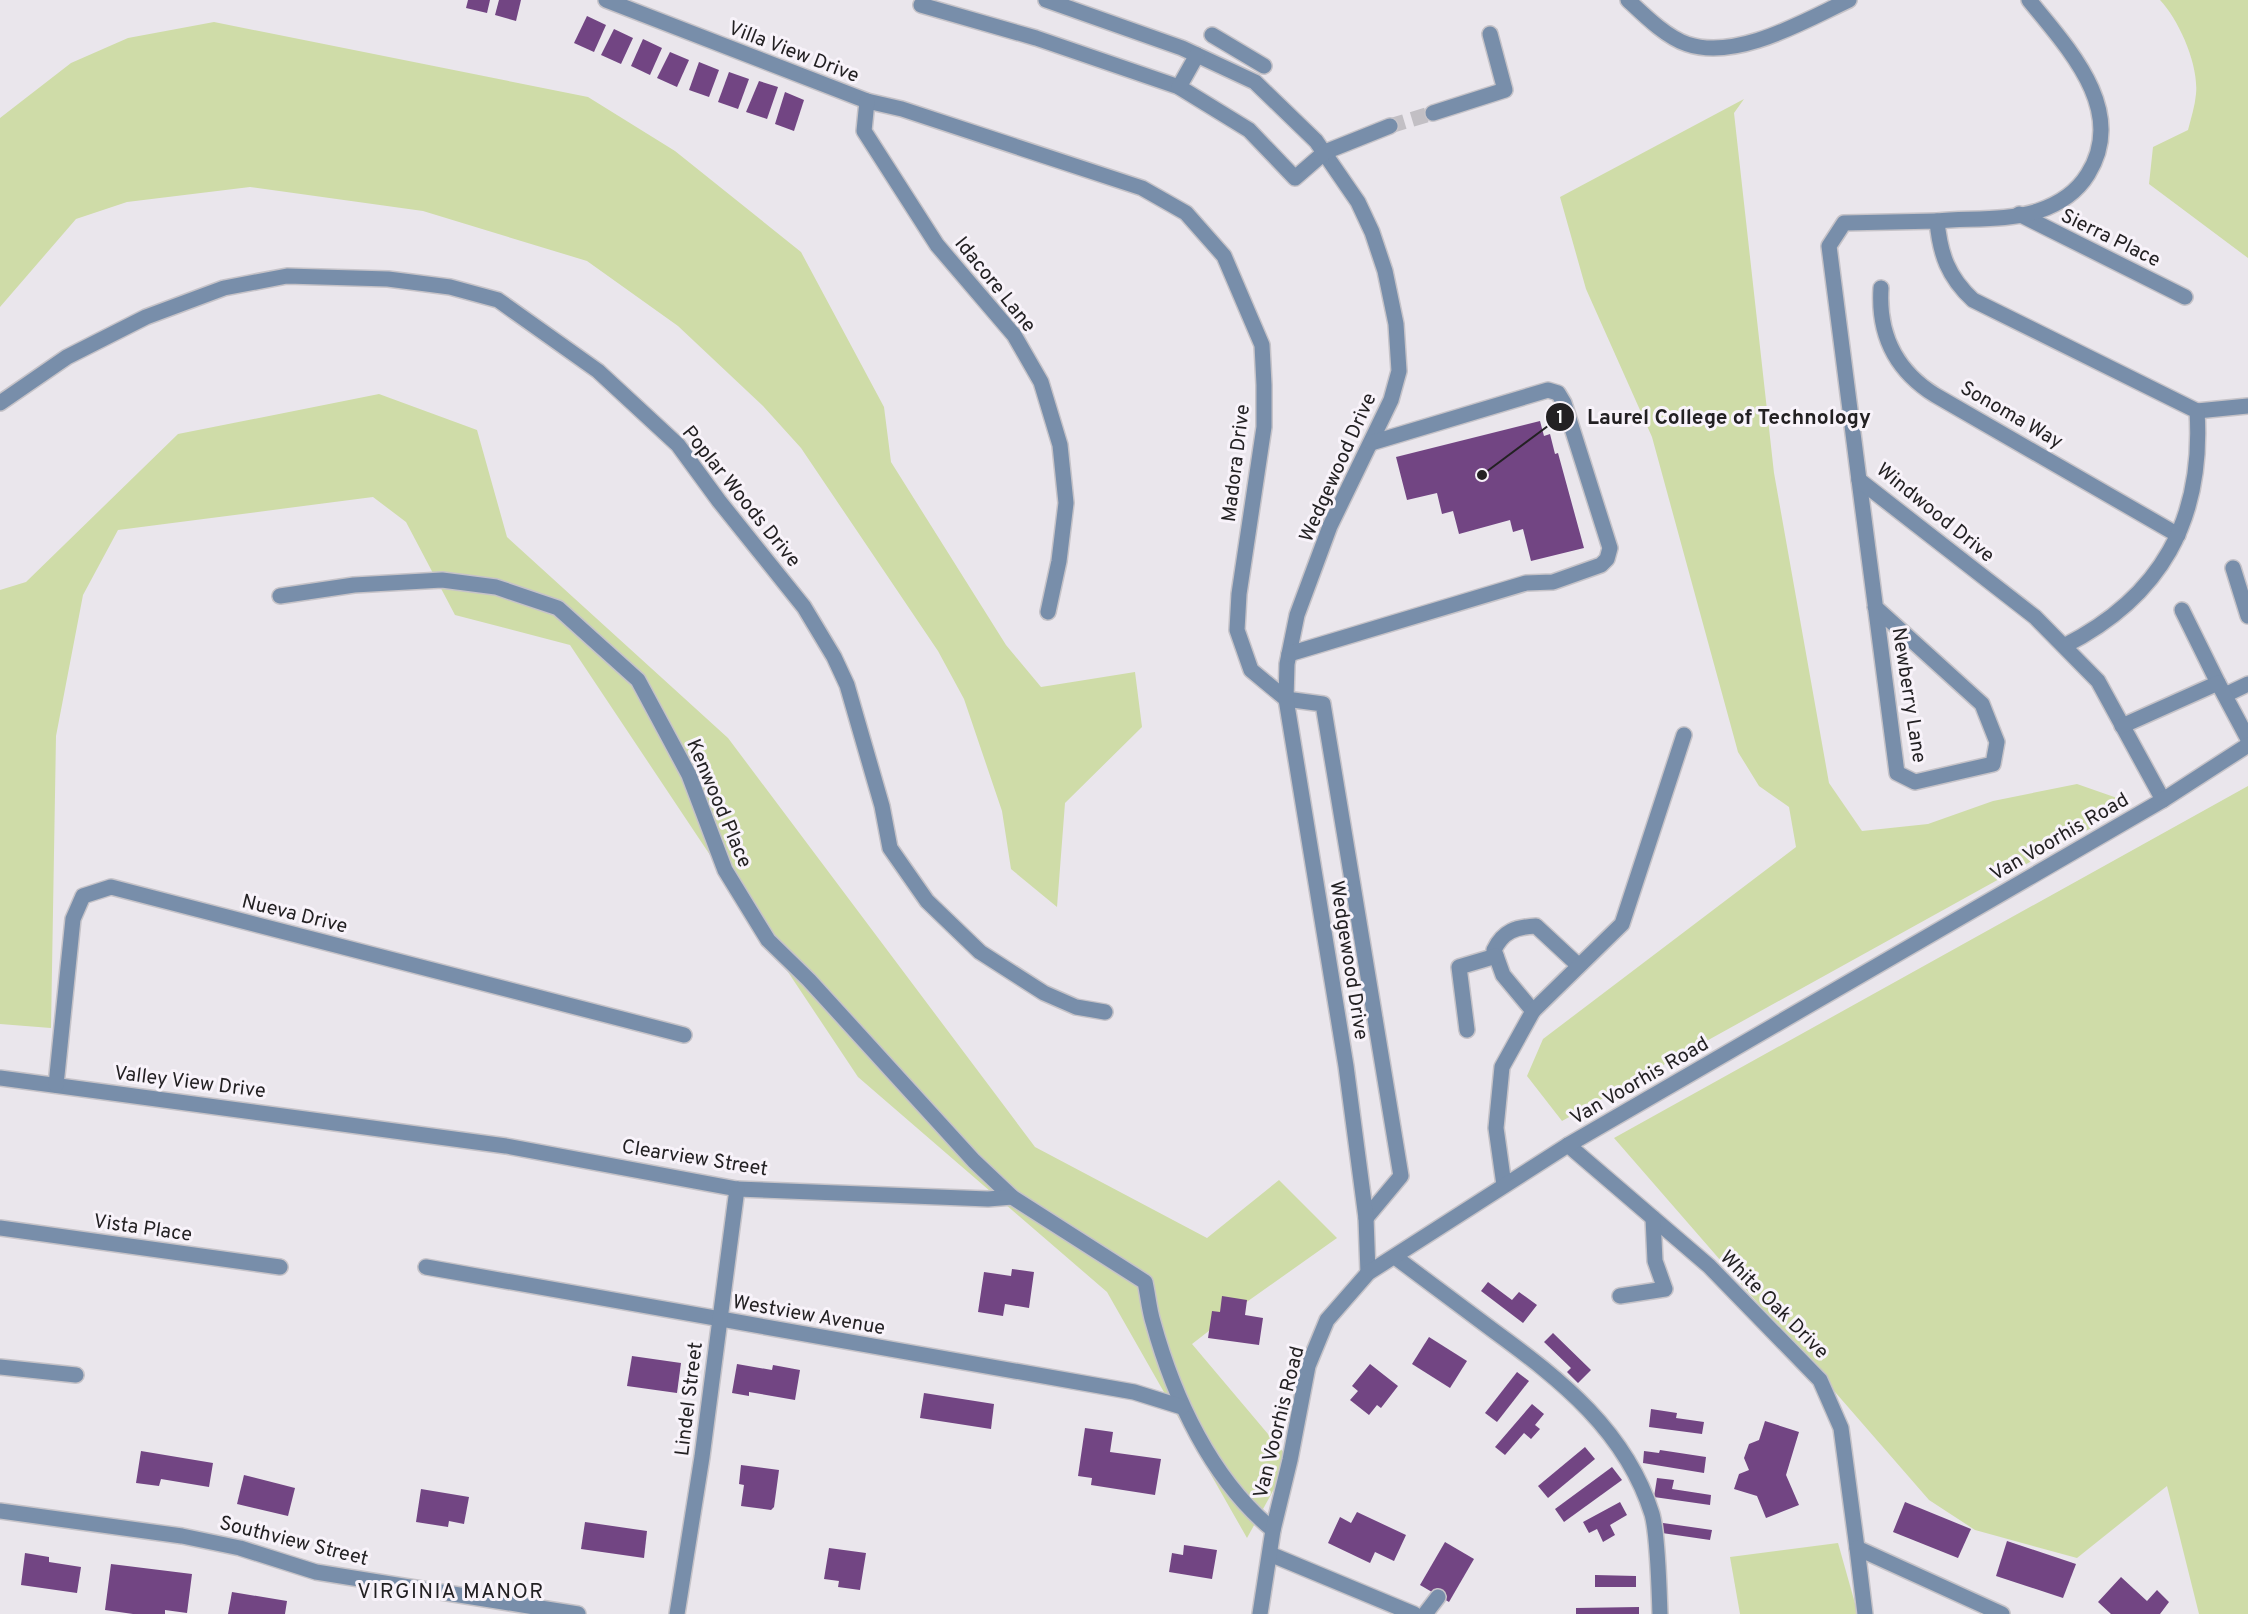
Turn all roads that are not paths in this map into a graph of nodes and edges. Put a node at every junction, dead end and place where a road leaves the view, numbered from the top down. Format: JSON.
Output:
{"nodes":[{"id":1,"x":606,"y":0,"type":"edge"},
{"id":2,"x":1046,"y":0,"type":"edge"},
{"id":3,"x":1628,"y":0,"type":"edge"},
{"id":4,"x":1849,"y":0,"type":"edge"},
{"id":5,"x":2029,"y":0,"type":"edge"},
{"id":6,"x":921,"y":5,"type":"dead end"},
{"id":7,"x":1490,"y":34,"type":"dead end"},
{"id":8,"x":1212,"y":35,"type":"dead end"},
{"id":9,"x":1197,"y":55,"type":"junction"},
{"id":10,"x":1247,"y":56,"type":"junction"},
{"id":11,"x":1264,"y":66,"type":"dead end"},
{"id":12,"x":1240,"y":75,"type":"junction"},
{"id":13,"x":1179,"y":87,"type":"junction"},
{"id":14,"x":867,"y":101,"type":"junction"},
{"id":15,"x":1433,"y":113,"type":"tunnel mouth"},
{"id":16,"x":1390,"y":126,"type":"tunnel mouth"},
{"id":17,"x":1325,"y":152,"type":"junction"},
{"id":18,"x":2019,"y":214,"type":"junction"},
{"id":19,"x":1937,"y":221,"type":"junction"},
{"id":20,"x":1881,"y":288,"type":"dead end"},
{"id":21,"x":2185,"y":297,"type":"dead end"},
{"id":22,"x":0,"y":403,"type":"edge"},
{"id":23,"x":2248,"y":406,"type":"edge"},
{"id":24,"x":2197,"y":411,"type":"junction"},
{"id":25,"x":1371,"y":443,"type":"junction"},
{"id":26,"x":1859,"y":480,"type":"junction"},
{"id":27,"x":2178,"y":535,"type":"junction"},
{"id":28,"x":2233,"y":567,"type":"dead end"},
{"id":29,"x":280,"y":596,"type":"dead end"},
{"id":30,"x":1875,"y":607,"type":"junction"},
{"id":31,"x":2182,"y":610,"type":"dead end"},
{"id":32,"x":1048,"y":612,"type":"dead end"},
{"id":33,"x":2248,"y":616,"type":"edge"},
{"id":34,"x":2064,"y":646,"type":"junction"},
{"id":35,"x":1289,"y":654,"type":"junction"},
{"id":36,"x":2248,"y":684,"type":"edge"},
{"id":37,"x":2222,"y":689,"type":"junction"},
{"id":38,"x":1286,"y":699,"type":"junction"},
{"id":39,"x":2122,"y":726,"type":"junction"},
{"id":40,"x":1684,"y":735,"type":"dead end"},
{"id":41,"x":2248,"y":739,"type":"edge"},
{"id":42,"x":2248,"y":745,"type":"edge"},
{"id":43,"x":2163,"y":800,"type":"junction"},
{"id":44,"x":1496,"y":956,"type":"junction"},
{"id":45,"x":1578,"y":965,"type":"junction"},
{"id":46,"x":1533,"y":1011,"type":"junction"},
{"id":47,"x":1105,"y":1012,"type":"dead end"},
{"id":48,"x":1467,"y":1030,"type":"dead end"},
{"id":49,"x":684,"y":1035,"type":"dead end"},
{"id":50,"x":0,"y":1078,"type":"edge"},
{"id":51,"x":56,"y":1085,"type":"junction"},
{"id":52,"x":375,"y":1127,"type":"joint"},
{"id":53,"x":1568,"y":1145,"type":"junction"},
{"id":54,"x":1504,"y":1185,"type":"junction"},
{"id":55,"x":737,"y":1189,"type":"junction"},
{"id":56,"x":1012,"y":1197,"type":"junction"},
{"id":57,"x":1366,"y":1218,"type":"junction"},
{"id":58,"x":1653,"y":1218,"type":"junction"},
{"id":59,"x":0,"y":1228,"type":"edge"},
{"id":60,"x":1395,"y":1257,"type":"junction"},
{"id":61,"x":280,"y":1267,"type":"dead end"},
{"id":62,"x":426,"y":1267,"type":"dead end"},
{"id":63,"x":1368,"y":1274,"type":"junction"},
{"id":64,"x":1620,"y":1296,"type":"dead end"},
{"id":65,"x":718,"y":1320,"type":"junction"},
{"id":66,"x":0,"y":1367,"type":"edge"},
{"id":67,"x":76,"y":1375,"type":"dead end"},
{"id":68,"x":1182,"y":1407,"type":"junction"},
{"id":69,"x":0,"y":1511,"type":"edge"},
{"id":70,"x":1273,"y":1530,"type":"junction"},
{"id":71,"x":1857,"y":1548,"type":"junction"},
{"id":72,"x":1270,"y":1554,"type":"junction"},
{"id":73,"x":1438,"y":1597,"type":"dead end"},
{"id":74,"x":578,"y":1614,"type":"edge"},
{"id":75,"x":677,"y":1614,"type":"edge"},
{"id":76,"x":1260,"y":1614,"type":"edge"},
{"id":77,"x":1414,"y":1614,"type":"edge"},
{"id":78,"x":1425,"y":1614,"type":"edge"},
{"id":79,"x":1660,"y":1614,"type":"edge"},
{"id":80,"x":1864,"y":1614,"type":"edge"},
{"id":81,"x":2002,"y":1614,"type":"edge"}],
"edges":[{"from":1,"to":14,"type":"street","name":"Villa View Drive"},
{"from":2,"to":9,"type":"street","name":"Wedgewood Drive"},
{"from":3,"to":4,"type":"street"},
{"from":5,"to":18,"type":"street","name":"Windwood Drive"},
{"from":6,"to":13,"type":"street"},
{"from":7,"to":15,"type":"street"},
{"from":8,"to":10,"type":"street"},
{"from":9,"to":12,"type":"street","name":"Wedgewood Drive"},
{"from":9,"to":13,"type":"street"},
{"from":10,"to":11,"type":"street"},
{"from":10,"to":12,"type":"street"},
{"from":12,"to":17,"type":"street","name":"Wedgewood Drive"},
{"from":13,"to":17,"type":"street"},
{"from":14,"to":32,"type":"street","name":"Idacore Lane"},
{"from":14,"to":38,"type":"street","name":"Madora Drive"},
{"from":16,"to":17,"type":"street"},
{"from":17,"to":25,"type":"street","name":"Wedgewood Drive"},
{"from":18,"to":19,"type":"street","name":"Windwood Drive"},
{"from":18,"to":21,"type":"street","name":"Sierra Place"},
{"from":19,"to":24,"type":"street"},
{"from":19,"to":26,"type":"street","name":"Windwood Drive"},
{"from":20,"to":27,"type":"street","name":"Sonoma Way"},
{"from":22,"to":47,"type":"street","name":"Poplar Woods Drive"},
{"from":23,"to":24,"type":"street"},
{"from":24,"to":27,"type":"street"},
{"from":25,"to":35,"type":"street","name":"Wedgewood Drive"},
{"from":25,"to":35,"type":"street"},
{"from":26,"to":30,"type":"street","name":"Newberry Lane"},
{"from":26,"to":34,"type":"street","name":"Windwood Drive"},
{"from":27,"to":34,"type":"street"},
{"from":28,"to":33,"type":"street"},
{"from":29,"to":56,"type":"street","name":"Kenwood Place"},
{"from":30,"to":30,"type":"street","name":"Newberry Lane"},
{"from":31,"to":37,"type":"street"},
{"from":34,"to":39,"type":"street","name":"Windwood Drive"},
{"from":35,"to":38,"type":"street","name":"Wedgewood Drive"},
{"from":36,"to":37,"type":"street"},
{"from":37,"to":39,"type":"street"},
{"from":37,"to":41,"type":"street"},
{"from":38,"to":57,"type":"street","name":"Wedgewood Drive"},
{"from":38,"to":57,"type":"street"},
{"from":39,"to":43,"type":"street","name":"Windwood Drive"},
{"from":40,"to":45,"type":"street"},
{"from":42,"to":43,"type":"street","name":"Van Voorhis Road"},
{"from":43,"to":53,"type":"street","name":"Van Voorhis Road"},
{"from":44,"to":45,"type":"street"},
{"from":44,"to":46,"type":"street"},
{"from":44,"to":48,"type":"street"},
{"from":45,"to":46,"type":"street"},
{"from":46,"to":54,"type":"street"},
{"from":49,"to":51,"type":"street","name":"Nueva Drive"},
{"from":50,"to":51,"type":"street","name":"Valley View Drive"},
{"from":51,"to":52,"type":"street","name":"Valley View Drive"},
{"from":52,"to":55,"type":"street","name":"Clearview Street"},
{"from":53,"to":54,"type":"street","name":"Van Voorhis Road"},
{"from":53,"to":58,"type":"street","name":"White Oak Drive"},
{"from":54,"to":60,"type":"street","name":"Van Voorhis Road"},
{"from":55,"to":56,"type":"street","name":"Clearview Street"},
{"from":55,"to":65,"type":"street","name":"Lindel Street"},
{"from":56,"to":68,"type":"street","name":"Kenwood Place"},
{"from":57,"to":63,"type":"street","name":"Wedgewood Drive"},
{"from":58,"to":64,"type":"street"},
{"from":58,"to":71,"type":"street","name":"White Oak Drive"},
{"from":59,"to":61,"type":"street","name":"Vista Place"},
{"from":60,"to":63,"type":"street","name":"Van Voorhis Road"},
{"from":60,"to":79,"type":"street"},
{"from":62,"to":65,"type":"street","name":"Westview Avenue"},
{"from":63,"to":70,"type":"street","name":"Van Voorhis Road"},
{"from":65,"to":68,"type":"street","name":"Westview Avenue"},
{"from":65,"to":75,"type":"street","name":"Lindel Street"},
{"from":66,"to":67,"type":"street"},
{"from":68,"to":70,"type":"street","name":"Kenwood Place"},
{"from":69,"to":74,"type":"street","name":"Southview Street"},
{"from":70,"to":72,"type":"street","name":"Van Voorhis Road"},
{"from":71,"to":80,"type":"street","name":"White Oak Drive"},
{"from":71,"to":81,"type":"street"},
{"from":72,"to":76,"type":"street","name":"Van Voorhis Road"},
{"from":72,"to":77,"type":"street"},
{"from":73,"to":78,"type":"street"}]}
